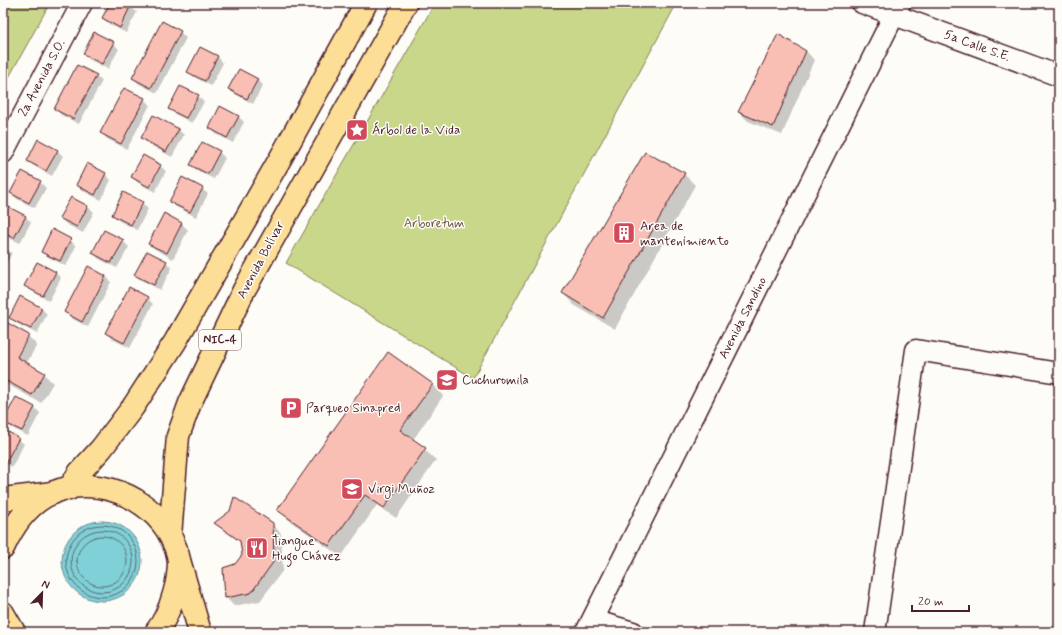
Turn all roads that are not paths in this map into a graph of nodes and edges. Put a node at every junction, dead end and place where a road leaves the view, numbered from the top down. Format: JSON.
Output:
{"nodes":[{"id":1,"x":82,"y":3,"type":"edge"},
{"id":2,"x":366,"y":3,"type":"edge"},
{"id":3,"x":406,"y":3,"type":"edge"},
{"id":4,"x":862,"y":3,"type":"edge"},
{"id":5,"x":897,"y":9,"type":"edge"},
{"id":6,"x":1059,"y":76,"type":"edge"},
{"id":7,"x":3,"y":153,"type":"edge"},
{"id":8,"x":1059,"y":374,"type":"edge"},
{"id":9,"x":61,"y":491,"type":"junction"},
{"id":10,"x":3,"y":499,"type":"edge"},
{"id":11,"x":170,"y":536,"type":"junction"},
{"id":12,"x":3,"y":548,"type":"edge"},
{"id":13,"x":179,"y":560,"type":"junction"},
{"id":14,"x":590,"y":626,"type":"edge"},
{"id":15,"x":156,"y":632,"type":"edge"},
{"id":16,"x":200,"y":632,"type":"edge"},
{"id":17,"x":633,"y":632,"type":"edge"},
{"id":18,"x":875,"y":632,"type":"edge"}],
"edges":[{"from":1,"to":7,"type":"street","name":"2a Avenida S.O."},
{"from":2,"to":9,"type":"main road","number":"NIC-4"},
{"from":3,"to":11,"type":"main road","name":"Avenida Bolívar","number":"NIC-4"},
{"from":4,"to":5,"type":"street","name":"5a Calle S.E."},
{"from":5,"to":6,"type":"street","name":"5a Calle S.E."},
{"from":5,"to":14,"type":"street","name":"Avenida Sandino"},
{"from":8,"to":18,"type":"street"},
{"from":9,"to":10,"type":"main road"},
{"from":9,"to":11,"type":"main road","number":"NIC-4"},
{"from":9,"to":12,"type":"main road","number":"NIC-4"},
{"from":11,"to":13,"type":"main road","number":"NIC-4"},
{"from":13,"to":15,"type":"main road","number":"NIC-4"},
{"from":13,"to":16,"type":"main road"},
{"from":14,"to":17,"type":"street"}]}
